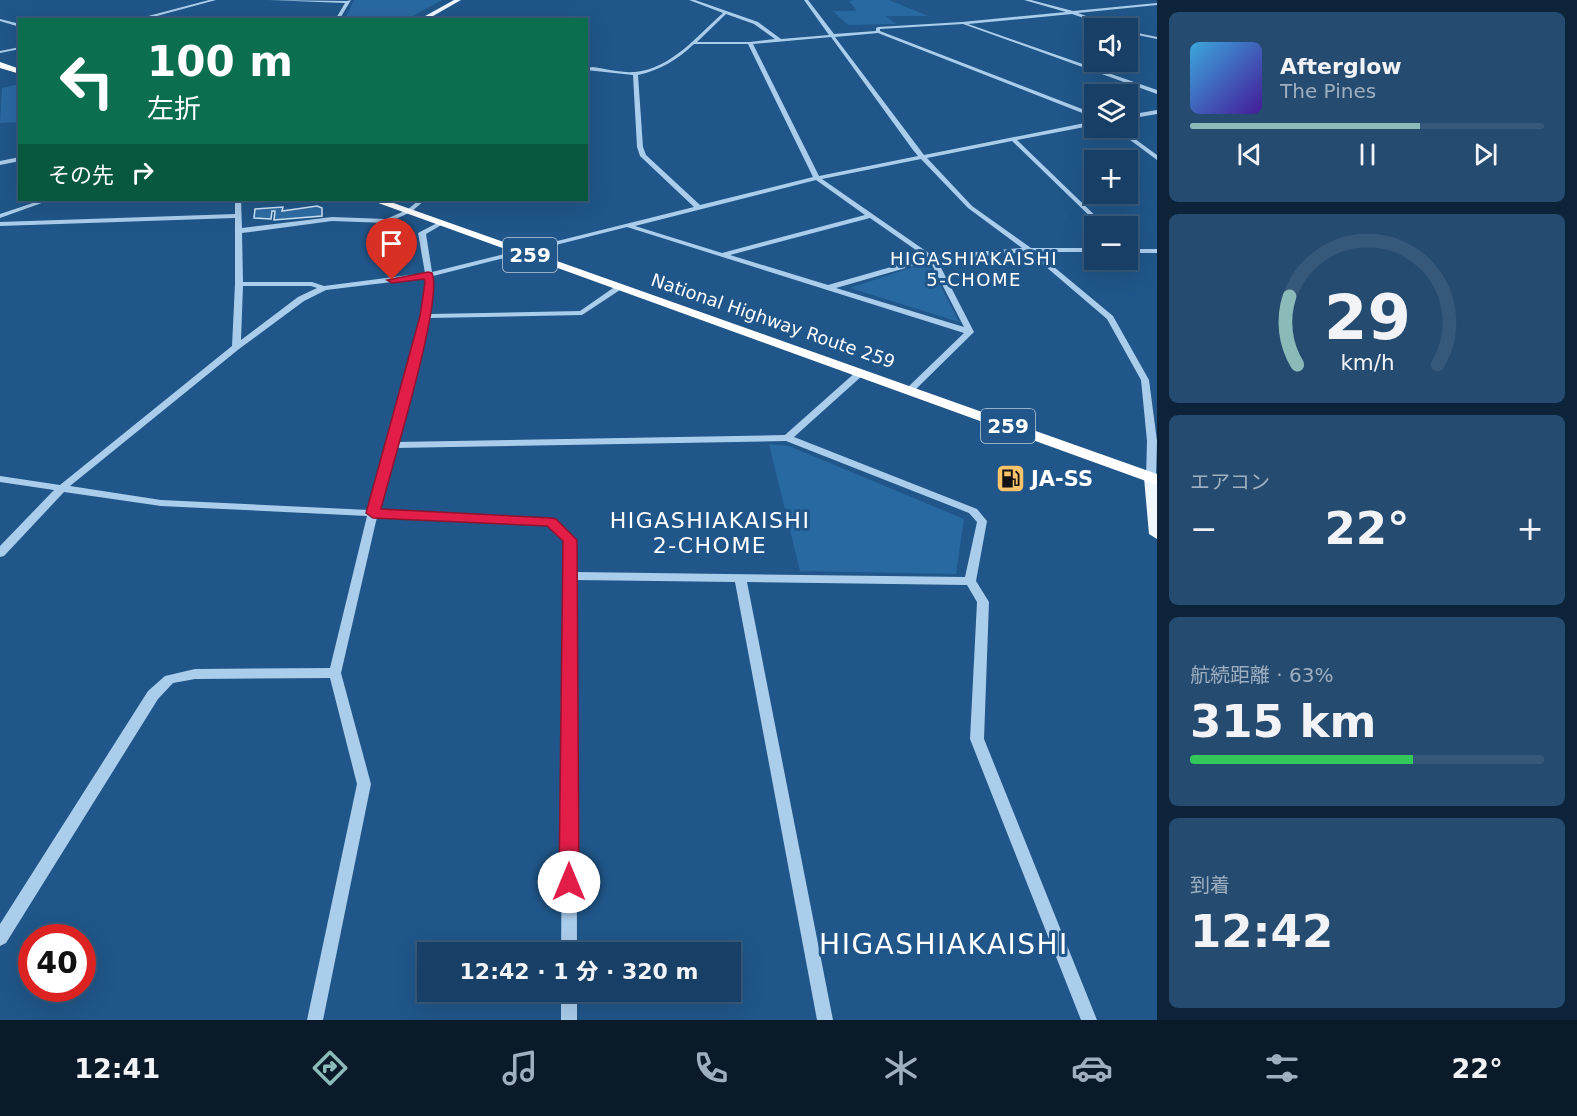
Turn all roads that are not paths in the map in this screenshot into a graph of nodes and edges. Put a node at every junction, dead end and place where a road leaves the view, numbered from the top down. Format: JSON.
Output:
{"nodes":[{"id":1,"x":214,"y":0,"type":"edge"},
{"id":2,"x":271,"y":0,"type":"edge"},
{"id":3,"x":458,"y":0,"type":"edge"},
{"id":4,"x":691,"y":0,"type":"edge"},
{"id":5,"x":806,"y":0,"type":"edge"},
{"id":6,"x":1026,"y":0,"type":"edge"},
{"id":7,"x":348,"y":1,"type":"edge"},
{"id":8,"x":1157,"y":4,"type":"edge"},
{"id":9,"x":1073,"y":12,"type":"junction"},
{"id":10,"x":726,"y":13,"type":"junction"},
{"id":11,"x":143,"y":18,"type":"edge"},
{"id":12,"x":338,"y":18,"type":"edge"},
{"id":13,"x":425,"y":18,"type":"edge"},
{"id":14,"x":1090,"y":18,"type":"edge"},
{"id":15,"x":0,"y":20,"type":"edge"},
{"id":16,"x":962,"y":23,"type":"junction"},
{"id":17,"x":18,"y":25,"type":"edge"},
{"id":18,"x":878,"y":32,"type":"junction"},
{"id":19,"x":1138,"y":34,"type":"edge"},
{"id":20,"x":832,"y":35,"type":"junction"},
{"id":21,"x":1157,"y":38,"type":"edge"},
{"id":22,"x":779,"y":40,"type":"junction"},
{"id":23,"x":690,"y":43,"type":"junction"},
{"id":24,"x":750,"y":44,"type":"junction"},
{"id":25,"x":18,"y":48,"type":"edge"},
{"id":26,"x":0,"y":52,"type":"edge"},
{"id":27,"x":0,"y":65,"type":"edge"},
{"id":28,"x":588,"y":69,"type":"edge"},
{"id":29,"x":18,"y":71,"type":"edge"},
{"id":30,"x":635,"y":74,"type":"junction"},
{"id":31,"x":1157,"y":92,"type":"edge"},
{"id":32,"x":1084,"y":112,"type":"edge"},
{"id":33,"x":1157,"y":112,"type":"edge"},
{"id":34,"x":1138,"y":115,"type":"edge"},
{"id":35,"x":1084,"y":125,"type":"edge"},
{"id":36,"x":1130,"y":138,"type":"edge"},
{"id":37,"x":1013,"y":139,"type":"junction"},
{"id":38,"x":921,"y":156,"type":"junction"},
{"id":39,"x":1157,"y":158,"type":"edge"},
{"id":40,"x":18,"y":159,"type":"edge"},
{"id":41,"x":0,"y":163,"type":"edge"},
{"id":42,"x":817,"y":178,"type":"junction"},
{"id":43,"x":44,"y":201,"type":"edge"},
{"id":44,"x":238,"y":201,"type":"edge"},
{"id":45,"x":379,"y":201,"type":"edge"},
{"id":46,"x":421,"y":201,"type":"edge"},
{"id":47,"x":698,"y":207,"type":"junction"},
{"id":48,"x":409,"y":211,"type":"junction"},
{"id":49,"x":872,"y":215,"type":"junction"},
{"id":50,"x":0,"y":216,"type":"edge"},
{"id":51,"x":238,"y":216,"type":"junction"},
{"id":52,"x":1093,"y":216,"type":"edge"},
{"id":53,"x":441,"y":223,"type":"junction"},
{"id":54,"x":0,"y":224,"type":"edge"},
{"id":55,"x":626,"y":225,"type":"junction"},
{"id":56,"x":238,"y":231,"type":"junction"},
{"id":57,"x":1028,"y":250,"type":"junction"},
{"id":58,"x":1084,"y":250,"type":"edge"},
{"id":59,"x":520,"y":251,"type":"junction"},
{"id":60,"x":1138,"y":251,"type":"edge"},
{"id":61,"x":1157,"y":251,"type":"edge"},
{"id":62,"x":722,"y":255,"type":"junction"},
{"id":63,"x":932,"y":258,"type":"junction"},
{"id":64,"x":428,"y":275,"type":"junction"},
{"id":65,"x":239,"y":284,"type":"junction"},
{"id":66,"x":324,"y":288,"type":"junction"},
{"id":67,"x":620,"y":288,"type":"junction"},
{"id":68,"x":827,"y":288,"type":"junction"},
{"id":69,"x":426,"y":316,"type":"junction"},
{"id":70,"x":970,"y":332,"type":"junction"},
{"id":71,"x":236,"y":347,"type":"junction"},
{"id":72,"x":860,"y":373,"type":"junction"},
{"id":73,"x":910,"y":390,"type":"junction"},
{"id":74,"x":787,"y":438,"type":"junction"},
{"id":75,"x":392,"y":445,"type":"junction"},
{"id":76,"x":0,"y":479,"type":"edge"},
{"id":77,"x":1154,"y":479,"type":"edge"},
{"id":78,"x":62,"y":488,"type":"junction"},
{"id":79,"x":373,"y":513,"type":"junction"},
{"id":80,"x":1157,"y":534,"type":"edge"},
{"id":81,"x":0,"y":553,"type":"edge"},
{"id":82,"x":569,"y":576,"type":"junction"},
{"id":83,"x":740,"y":578,"type":"junction"},
{"id":84,"x":970,"y":581,"type":"junction"},
{"id":85,"x":335,"y":673,"type":"junction"},
{"id":86,"x":0,"y":938,"type":"edge"},
{"id":87,"x":569,"y":942,"type":"edge"},
{"id":88,"x":569,"y":1002,"type":"edge"},
{"id":89,"x":315,"y":1020,"type":"edge"},
{"id":90,"x":569,"y":1020,"type":"edge"},
{"id":91,"x":825,"y":1020,"type":"edge"},
{"id":92,"x":1089,"y":1020,"type":"edge"}],
"edges":[{"from":1,"to":11,"type":"street"},
{"from":2,"to":7,"type":"street"},
{"from":3,"to":13,"type":"main road"},
{"from":4,"to":10,"type":"street"},
{"from":5,"to":20,"type":"street"},
{"from":6,"to":9,"type":"street"},
{"from":7,"to":12,"type":"street"},
{"from":8,"to":9,"type":"street"},
{"from":9,"to":14,"type":"street"},
{"from":9,"to":16,"type":"street"},
{"from":10,"to":22,"type":"street"},
{"from":10,"to":23,"type":"street"},
{"from":15,"to":17,"type":"street"},
{"from":16,"to":18,"type":"street"},
{"from":16,"to":31,"type":"street"},
{"from":18,"to":20,"type":"street"},
{"from":18,"to":32,"type":"street"},
{"from":19,"to":21,"type":"street"},
{"from":20,"to":22,"type":"street"},
{"from":20,"to":38,"type":"street"},
{"from":22,"to":24,"type":"street"},
{"from":23,"to":24,"type":"street"},
{"from":23,"to":30,"type":"street"},
{"from":24,"to":42,"type":"street"},
{"from":25,"to":26,"type":"street"},
{"from":27,"to":29,"type":"highway"},
{"from":28,"to":30,"type":"street"},
{"from":30,"to":47,"type":"street"},
{"from":33,"to":34,"type":"street"},
{"from":35,"to":37,"type":"street"},
{"from":36,"to":39,"type":"street"},
{"from":37,"to":38,"type":"street"},
{"from":37,"to":52,"type":"street"},
{"from":38,"to":42,"type":"street"},
{"from":38,"to":57,"type":"street"},
{"from":40,"to":41,"type":"street"},
{"from":42,"to":47,"type":"street"},
{"from":42,"to":49,"type":"street"},
{"from":43,"to":50,"type":"street"},
{"from":44,"to":51,"type":"street"},
{"from":45,"to":48,"type":"highway","name":"National Highway Route 259","number":"259"},
{"from":46,"to":48,"type":"street"},
{"from":47,"to":55,"type":"street"},
{"from":48,"to":53,"type":"highway","name":"National Highway Route 259","number":"259"},
{"from":48,"to":56,"type":"street"},
{"from":49,"to":62,"type":"street"},
{"from":49,"to":63,"type":"street"},
{"from":51,"to":54,"type":"street"},
{"from":51,"to":56,"type":"street"},
{"from":53,"to":59,"type":"highway","name":"National Highway Route 259","number":"259"},
{"from":53,"to":64,"type":"street"},
{"from":55,"to":59,"type":"street"},
{"from":55,"to":62,"type":"street"},
{"from":56,"to":65,"type":"street"},
{"from":57,"to":58,"type":"street"},
{"from":57,"to":63,"type":"street"},
{"from":57,"to":77,"type":"street"},
{"from":59,"to":64,"type":"street"},
{"from":59,"to":67,"type":"highway","name":"National Highway Route 259","number":"259"},
{"from":60,"to":61,"type":"street"},
{"from":62,"to":68,"type":"street"},
{"from":63,"to":68,"type":"street"},
{"from":63,"to":70,"type":"street"},
{"from":64,"to":66,"type":"street"},
{"from":64,"to":69,"type":"street"},
{"from":65,"to":66,"type":"street"},
{"from":65,"to":71,"type":"street"},
{"from":66,"to":71,"type":"street"},
{"from":67,"to":69,"type":"street"},
{"from":67,"to":72,"type":"highway","name":"National Highway Route 259","number":"259"},
{"from":68,"to":70,"type":"street"},
{"from":69,"to":75,"type":"street"},
{"from":70,"to":73,"type":"street"},
{"from":71,"to":78,"type":"street"},
{"from":72,"to":73,"type":"highway","name":"National Highway Route 259","number":"259"},
{"from":72,"to":74,"type":"street"},
{"from":73,"to":77,"type":"highway","name":"National Highway Route 259","number":"259"},
{"from":74,"to":75,"type":"street"},
{"from":74,"to":84,"type":"street"},
{"from":75,"to":79,"type":"street"},
{"from":76,"to":78,"type":"street"},
{"from":77,"to":80,"type":"main road"},
{"from":78,"to":79,"type":"street"},
{"from":78,"to":81,"type":"street"},
{"from":79,"to":82,"type":"street"},
{"from":79,"to":85,"type":"street"},
{"from":82,"to":83,"type":"street"},
{"from":82,"to":87,"type":"street"},
{"from":83,"to":84,"type":"street"},
{"from":83,"to":91,"type":"street"},
{"from":84,"to":92,"type":"street"},
{"from":85,"to":86,"type":"street"},
{"from":85,"to":89,"type":"street"},
{"from":88,"to":90,"type":"street"}]}
